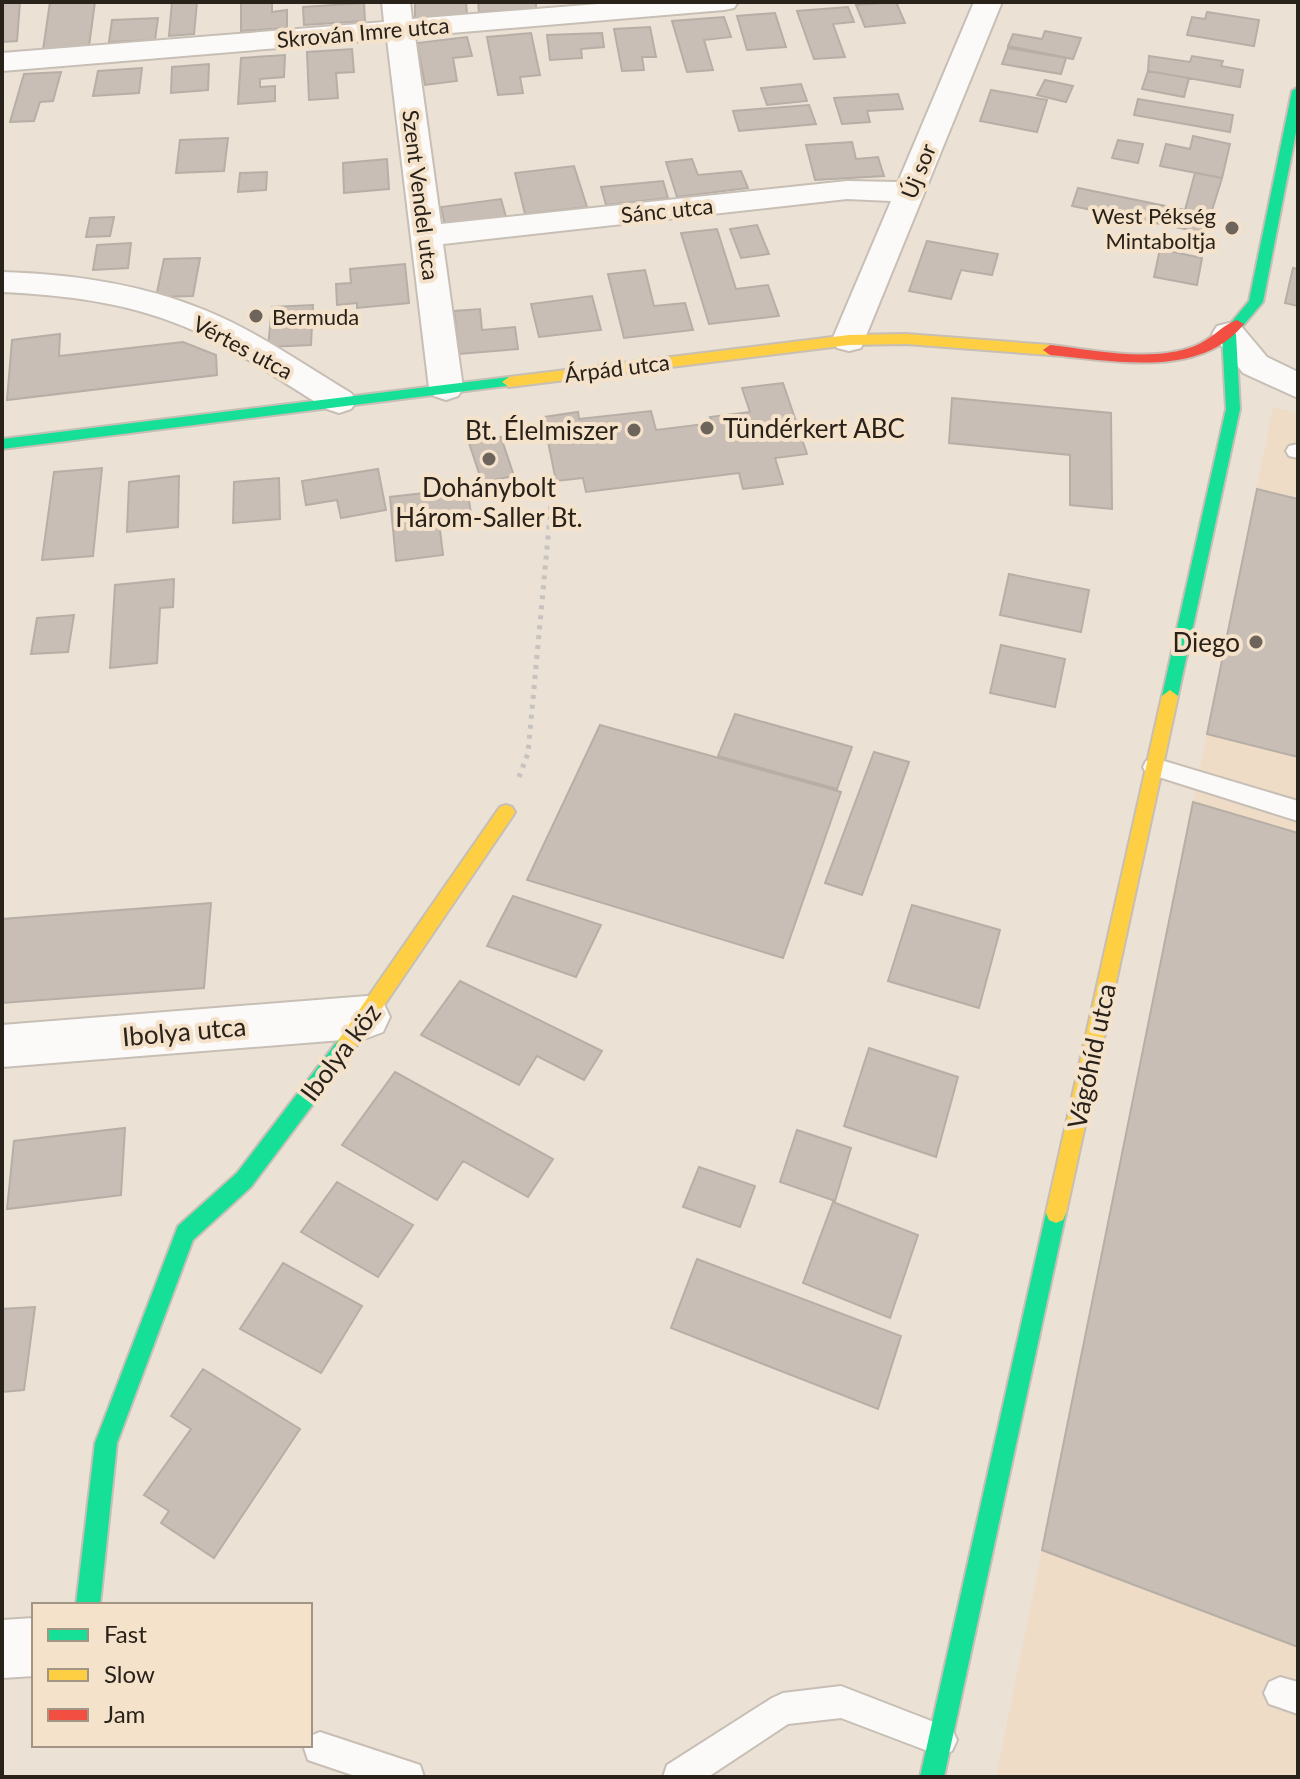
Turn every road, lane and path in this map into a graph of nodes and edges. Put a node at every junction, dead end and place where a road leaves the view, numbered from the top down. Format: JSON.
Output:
{"nodes":[{"id":1,"x":724,"y":2,"type":"edge"},
{"id":2,"x":988,"y":2,"type":"edge"},
{"id":3,"x":398,"y":16,"type":"edge"},
{"id":4,"x":2,"y":62,"type":"edge"},
{"id":5,"x":1298,"y":91,"type":"edge"},
{"id":6,"x":909,"y":192,"type":"junction"},
{"id":7,"x":426,"y":236,"type":"junction"},
{"id":8,"x":2,"y":282,"type":"edge"},
{"id":9,"x":1229,"y":334,"type":"junction"},
{"id":10,"x":849,"y":340,"type":"junction"},
{"id":11,"x":1298,"y":386,"type":"edge"},
{"id":12,"x":446,"y":388,"type":"junction"},
{"id":13,"x":339,"y":401,"type":"junction"},
{"id":14,"x":2,"y":444,"type":"edge"},
{"id":15,"x":553,"y":483,"type":"dead end"},
{"id":16,"x":1154,"y":767,"type":"junction"},
{"id":17,"x":1298,"y":811,"type":"edge"},
{"id":18,"x":506,"y":812,"type":"joint"},
{"id":19,"x":367,"y":1017,"type":"junction"},
{"id":20,"x":2,"y":1046,"type":"edge"},
{"id":21,"x":88,"y":1603,"type":"edge"},
{"id":22,"x":32,"y":1647,"type":"edge"},
{"id":23,"x":2,"y":1649,"type":"edge"},
{"id":24,"x":941,"y":1740,"type":"junction"},
{"id":25,"x":320,"y":1748,"type":"dead end"},
{"id":26,"x":408,"y":1777,"type":"edge"},
{"id":27,"x":679,"y":1777,"type":"edge"},
{"id":28,"x":932,"y":1777,"type":"edge"}],
"edges":[{"from":1,"to":3,"type":"street","name":"Skrován Imre utca"},
{"from":2,"to":6,"type":"street","name":"Új sor"},
{"from":3,"to":4,"type":"street","name":"Skrován Imre utca"},
{"from":3,"to":7,"type":"street","name":"Szent Vendel utca"},
{"from":5,"to":9,"type":"street"},
{"from":6,"to":7,"type":"street","name":"Sánc utca"},
{"from":6,"to":10,"type":"street","name":"Új sor"},
{"from":7,"to":12,"type":"street","name":"Szent Vendel utca"},
{"from":8,"to":13,"type":"street","name":"Vértes utca"},
{"from":9,"to":10,"type":"street","name":"Árpád utca"},
{"from":9,"to":11,"type":"street"},
{"from":9,"to":16,"type":"street","name":"Vágóhíd utca"},
{"from":10,"to":12,"type":"street","name":"Árpád utca"},
{"from":12,"to":13,"type":"street","name":"Árpád utca"},
{"from":13,"to":14,"type":"street","name":"Árpád utca"},
{"from":15,"to":18,"type":"path"},
{"from":16,"to":17,"type":"lane"},
{"from":16,"to":24,"type":"street","name":"Vágóhíd utca"},
{"from":18,"to":19,"type":"street","name":"Ibolya köz"},
{"from":19,"to":20,"type":"street","name":"Ibolya utca"},
{"from":19,"to":21,"type":"street","name":"Ibolya köz"},
{"from":22,"to":23,"type":"street"},
{"from":24,"to":27,"type":"lane"},
{"from":24,"to":28,"type":"street","name":"Vágóhíd utca"},
{"from":25,"to":26,"type":"lane"}]}
